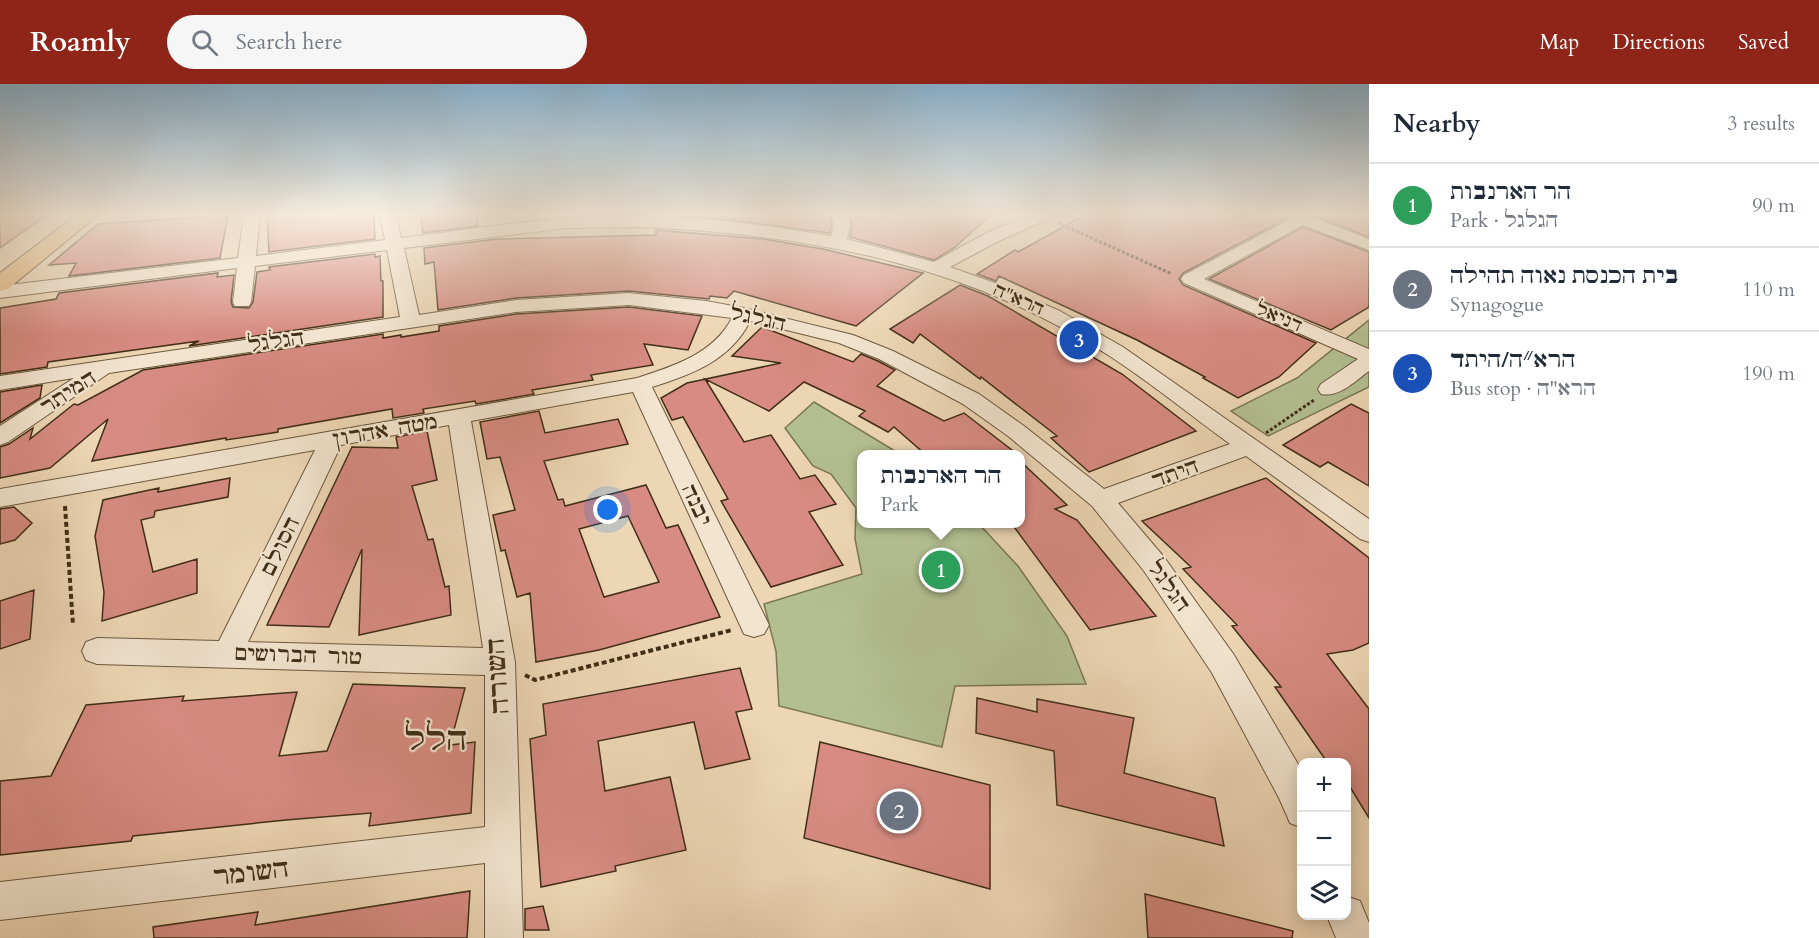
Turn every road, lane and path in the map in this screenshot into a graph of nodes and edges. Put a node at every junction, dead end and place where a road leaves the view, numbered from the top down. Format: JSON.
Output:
{"nodes":[{"id":1,"x":37,"y":255,"type":"edge"},
{"id":2,"x":249,"y":255,"type":"edge"},
{"id":3,"x":301,"y":255,"type":"edge"},
{"id":4,"x":397,"y":255,"type":"edge"},
{"id":5,"x":891,"y":255,"type":"edge"},
{"id":6,"x":961,"y":255,"type":"edge"},
{"id":7,"x":1126,"y":255,"type":"edge"},
{"id":8,"x":1232,"y":255,"type":"edge"},
{"id":9,"x":248,"y":261,"type":"junction"},
{"id":10,"x":938,"y":267,"type":"junction"},
{"id":11,"x":1190,"y":279,"type":"junction"},
{"id":12,"x":0,"y":284,"type":"edge"},
{"id":13,"x":0,"y":292,"type":"edge"},
{"id":14,"x":242,"y":302,"type":"dead end"},
{"id":15,"x":744,"y":314,"type":"junction"},
{"id":16,"x":411,"y":321,"type":"junction"},
{"id":17,"x":1369,"y":356,"type":"edge"},
{"id":18,"x":1369,"y":361,"type":"edge"},
{"id":19,"x":107,"y":367,"type":"junction"},
{"id":20,"x":0,"y":383,"type":"edge"},
{"id":21,"x":640,"y":384,"type":"junction"},
{"id":22,"x":1329,"y":389,"type":"joint"},
{"id":23,"x":459,"y":417,"type":"junction"},
{"id":24,"x":0,"y":437,"type":"edge"},
{"id":25,"x":332,"y":439,"type":"junction"},
{"id":26,"x":1248,"y":446,"type":"junction"},
{"id":27,"x":64,"y":488,"type":"junction"},
{"id":28,"x":0,"y":498,"type":"edge"},
{"id":29,"x":1101,"y":500,"type":"junction"},
{"id":30,"x":1369,"y":532,"type":"edge"},
{"id":31,"x":73,"y":625,"type":"dead end"},
{"id":32,"x":754,"y":625,"type":"joint"},
{"id":33,"x":97,"y":651,"type":"dead end"},
{"id":34,"x":228,"y":653,"type":"junction"},
{"id":35,"x":500,"y":662,"type":"junction"},
{"id":36,"x":1297,"y":800,"type":"edge"},
{"id":37,"x":502,"y":843,"type":"junction"},
{"id":38,"x":0,"y":901,"type":"edge"},
{"id":39,"x":1349,"y":920,"type":"edge"},
{"id":40,"x":504,"y":938,"type":"edge"},
{"id":41,"x":1356,"y":938,"type":"edge"}],
"edges":[{"from":1,"to":12,"type":"main road"},
{"from":2,"to":9,"type":"street"},
{"from":3,"to":9,"type":"street","name":"הרא\"ה"},
{"from":4,"to":16,"type":"street"},
{"from":5,"to":10,"type":"street","name":"הרא\"ה"},
{"from":6,"to":10,"type":"street"},
{"from":7,"to":11,"type":"path"},
{"from":8,"to":11,"type":"street"},
{"from":9,"to":13,"type":"street","name":"הרא\"ה"},
{"from":9,"to":14,"type":"street"},
{"from":10,"to":26,"type":"street","name":"הרא\"ה"},
{"from":11,"to":17,"type":"street","name":"דניאל"},
{"from":15,"to":16,"type":"street","name":"הגלגל"},
{"from":15,"to":21,"type":"street","name":"מטה אהרון"},
{"from":15,"to":29,"type":"street","name":"הגלגל"},
{"from":16,"to":19,"type":"street","name":"הגלגל"},
{"from":18,"to":22,"type":"street"},
{"from":19,"to":20,"type":"street","name":"הגלגל"},
{"from":19,"to":24,"type":"street","name":"המיתר"},
{"from":21,"to":23,"type":"street","name":"מטה אהרון"},
{"from":21,"to":32,"type":"street","name":"יבנה"},
{"from":22,"to":26,"type":"path"},
{"from":23,"to":25,"type":"street","name":"מטה אהרון"},
{"from":23,"to":35,"type":"street","name":"השורה"},
{"from":25,"to":27,"type":"street","name":"מטה אהרון"},
{"from":25,"to":34,"type":"street","name":"הסולם"},
{"from":26,"to":29,"type":"street","name":"היתד"},
{"from":26,"to":30,"type":"street","name":"הרא\"ה"},
{"from":27,"to":28,"type":"street","name":"מטה אהרון"},
{"from":27,"to":31,"type":"path"},
{"from":29,"to":36,"type":"street","name":"הגלגל"},
{"from":32,"to":35,"type":"path"},
{"from":33,"to":34,"type":"street","name":"טור הברושים"},
{"from":34,"to":35,"type":"street","name":"טור הברושים"},
{"from":35,"to":37,"type":"street","name":"השורה"},
{"from":37,"to":38,"type":"street","name":"השומר"},
{"from":37,"to":40,"type":"street","name":"השורה"},
{"from":39,"to":41,"type":"street"}]}
